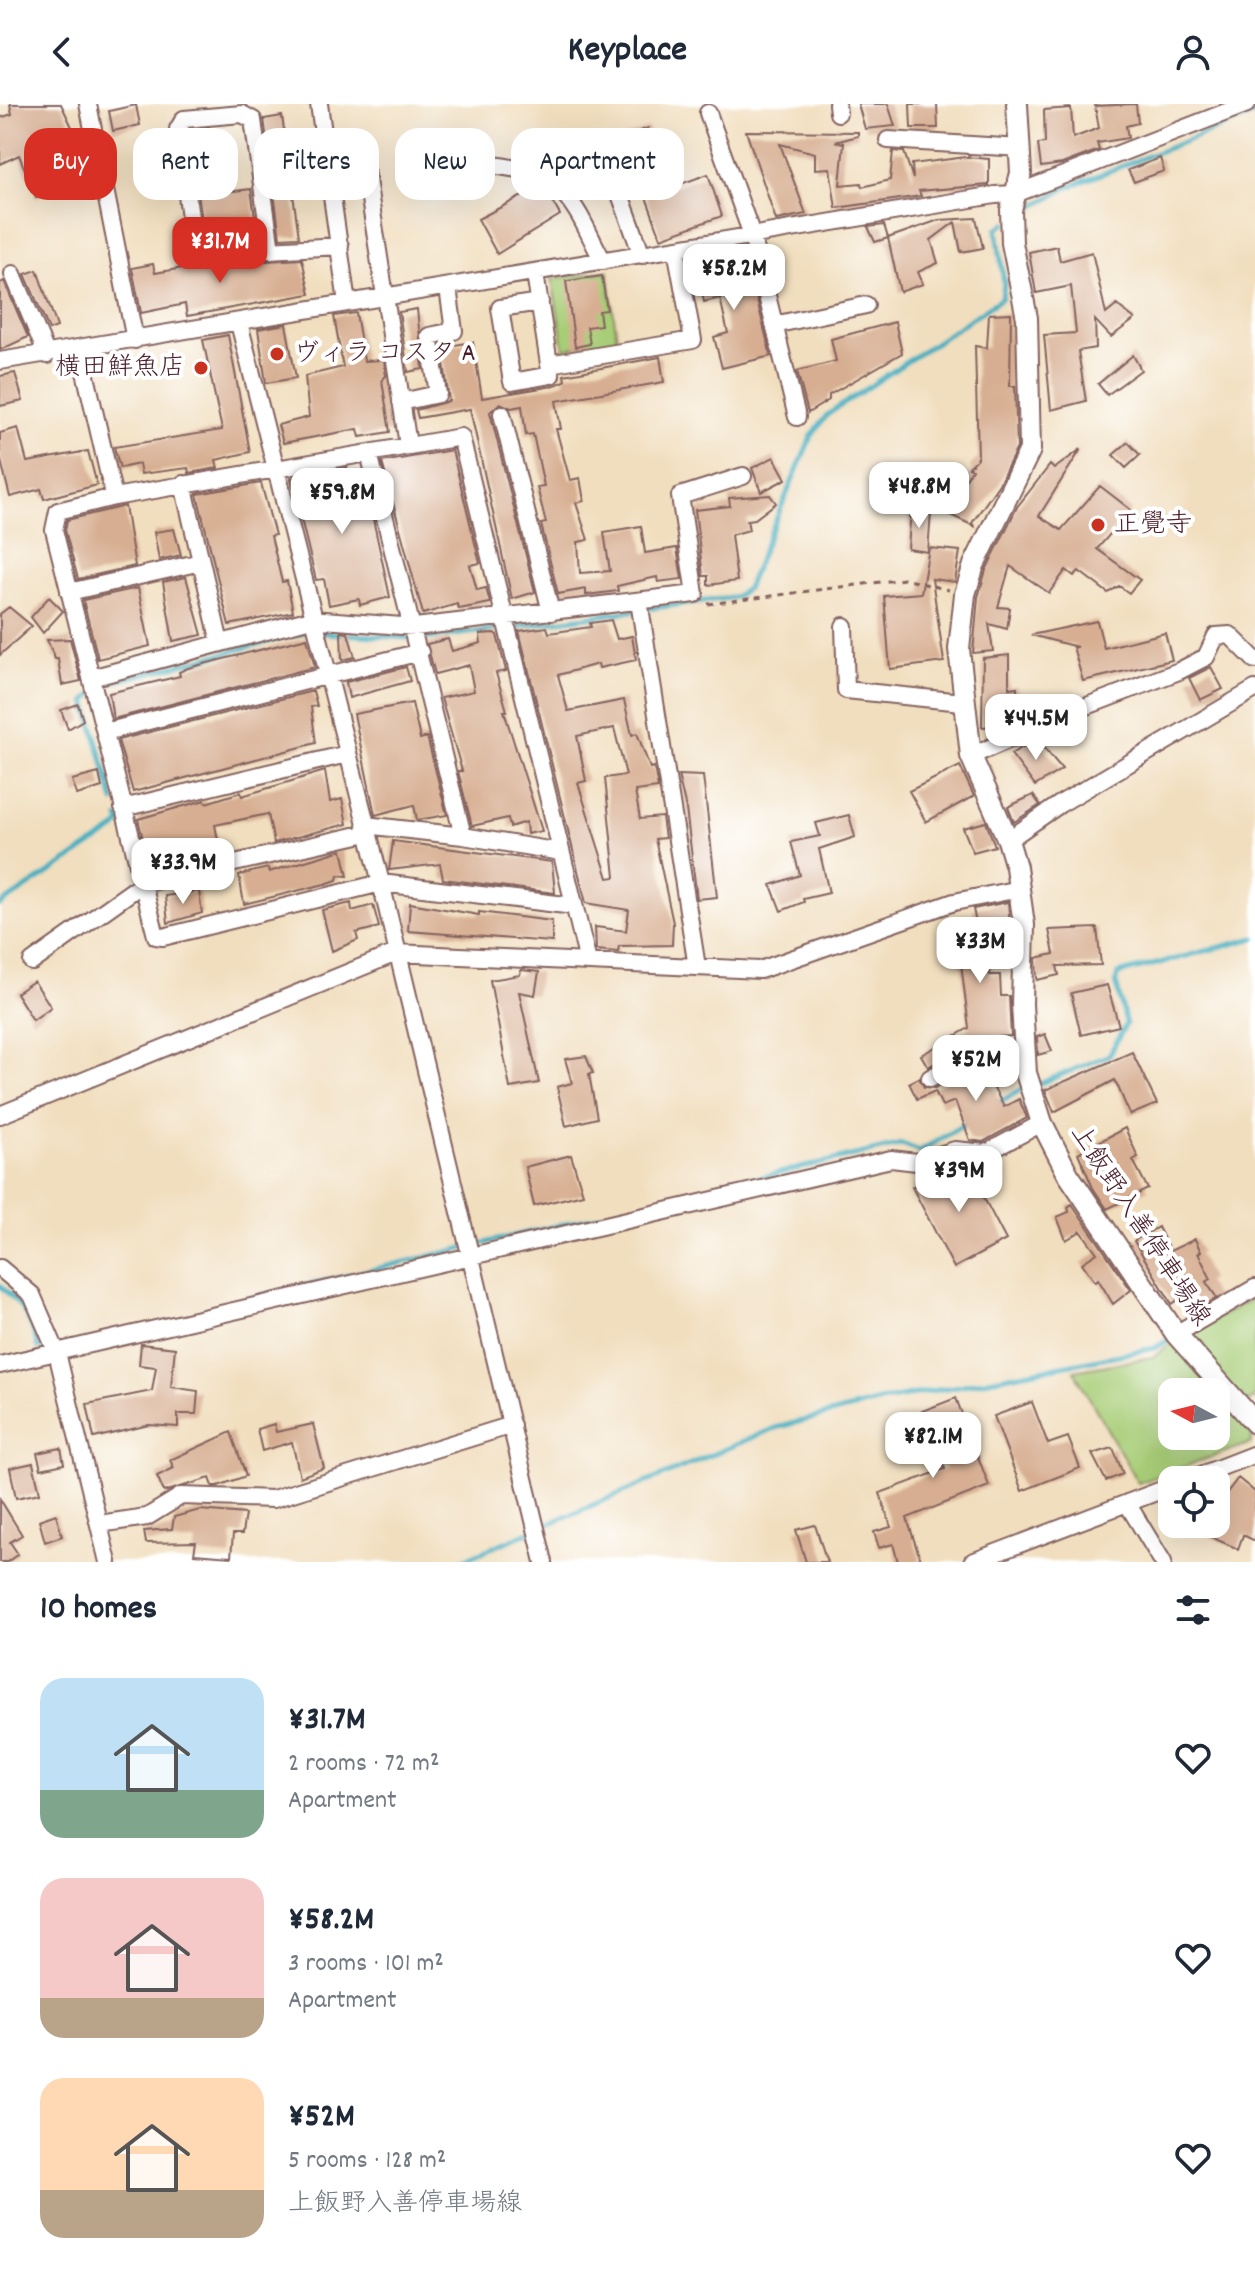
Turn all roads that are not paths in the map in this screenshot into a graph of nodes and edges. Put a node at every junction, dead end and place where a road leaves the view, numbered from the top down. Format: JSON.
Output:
{"nodes":[{"id":1,"x":88,"y":104,"type":"edge"},
{"id":2,"x":319,"y":104,"type":"edge"},
{"id":3,"x":1017,"y":104,"type":"edge"},
{"id":4,"x":1247,"y":104,"type":"edge"},
{"id":5,"x":708,"y":113,"type":"dead end"},
{"id":6,"x":888,"y":140,"type":"dead end"},
{"id":7,"x":1021,"y":148,"type":"junction"},
{"id":8,"x":495,"y":165,"type":"edge"},
{"id":9,"x":1015,"y":194,"type":"junction"},
{"id":10,"x":370,"y":200,"type":"edge"},
{"id":11,"x":622,"y":200,"type":"edge"},
{"id":12,"x":752,"y":235,"type":"junction"},
{"id":13,"x":340,"y":246,"type":"junction"},
{"id":14,"x":676,"y":249,"type":"junction"},
{"id":15,"x":271,"y":250,"type":"junction"},
{"id":16,"x":642,"y":255,"type":"junction"},
{"id":17,"x":603,"y":261,"type":"junction"},
{"id":18,"x":535,"y":273,"type":"junction"},
{"id":19,"x":13,"y":274,"type":"dead end"},
{"id":20,"x":448,"y":288,"type":"junction"},
{"id":21,"x":384,"y":298,"type":"junction"},
{"id":22,"x":540,"y":302,"type":"junction"},
{"id":23,"x":347,"y":303,"type":"junction"},
{"id":24,"x":866,"y":305,"type":"dead end"},
{"id":25,"x":239,"y":323,"type":"junction"},
{"id":26,"x":774,"y":325,"type":"junction"},
{"id":27,"x":135,"y":340,"type":"junction"},
{"id":28,"x":80,"y":350,"type":"junction"},
{"id":29,"x":47,"y":355,"type":"junction"},
{"id":30,"x":0,"y":361,"type":"edge"},
{"id":31,"x":549,"y":364,"type":"junction"},
{"id":32,"x":401,"y":402,"type":"junction"},
{"id":33,"x":502,"y":414,"type":"dead end"},
{"id":34,"x":797,"y":417,"type":"dead end"},
{"id":35,"x":408,"y":445,"type":"junction"},
{"id":36,"x":369,"y":453,"type":"junction"},
{"id":37,"x":274,"y":469,"type":"junction"},
{"id":38,"x":743,"y":476,"type":"dead end"},
{"id":39,"x":183,"y":484,"type":"junction"},
{"id":40,"x":114,"y":497,"type":"junction"},
{"id":41,"x":201,"y":562,"type":"junction"},
{"id":42,"x":69,"y":592,"type":"junction"},
{"id":43,"x":639,"y":601,"type":"junction"},
{"id":44,"x":551,"y":612,"type":"junction"},
{"id":45,"x":503,"y":616,"type":"junction"},
{"id":46,"x":311,"y":619,"type":"junction"},
{"id":47,"x":844,"y":626,"type":"dead end"},
{"id":48,"x":415,"y":627,"type":"junction"},
{"id":49,"x":220,"y":643,"type":"junction"},
{"id":50,"x":420,"y":652,"type":"junction"},
{"id":51,"x":1255,"y":660,"type":"edge"},
{"id":52,"x":326,"y":675,"type":"junction"},
{"id":53,"x":91,"y":678,"type":"junction"},
{"id":54,"x":1255,"y":689,"type":"edge"},
{"id":55,"x":962,"y":702,"type":"junction"},
{"id":56,"x":105,"y":732,"type":"junction"},
{"id":57,"x":347,"y":754,"type":"junction"},
{"id":58,"x":971,"y":756,"type":"junction"},
{"id":59,"x":123,"y":808,"type":"junction"},
{"id":60,"x":366,"y":829,"type":"junction"},
{"id":61,"x":463,"y":836,"type":"junction"},
{"id":62,"x":1008,"y":840,"type":"junction"},
{"id":63,"x":561,"y":852,"type":"junction"},
{"id":64,"x":381,"y":883,"type":"junction"},
{"id":65,"x":142,"y":884,"type":"junction"},
{"id":66,"x":1019,"y":889,"type":"junction"},
{"id":67,"x":574,"y":906,"type":"junction"},
{"id":68,"x":396,"y":953,"type":"junction"},
{"id":69,"x":32,"y":962,"type":"dead end"},
{"id":70,"x":588,"y":962,"type":"junction"},
{"id":71,"x":697,"y":967,"type":"junction"},
{"id":72,"x":1026,"y":1058,"type":"junction"},
{"id":73,"x":930,"y":1078,"type":"dead end"},
{"id":74,"x":0,"y":1115,"type":"edge"},
{"id":75,"x":1042,"y":1123,"type":"junction"},
{"id":76,"x":471,"y":1254,"type":"junction"},
{"id":77,"x":0,"y":1268,"type":"edge"},
{"id":78,"x":1255,"y":1288,"type":"edge"},
{"id":79,"x":1176,"y":1334,"type":"junction"},
{"id":80,"x":57,"y":1353,"type":"junction"},
{"id":81,"x":0,"y":1365,"type":"edge"},
{"id":82,"x":1255,"y":1423,"type":"edge"},
{"id":83,"x":512,"y":1425,"type":"junction"},
{"id":84,"x":1255,"y":1454,"type":"edge"},
{"id":85,"x":1224,"y":1466,"type":"edge"},
{"id":86,"x":1158,"y":1491,"type":"edge"},
{"id":87,"x":1127,"y":1503,"type":"junction"},
{"id":88,"x":99,"y":1524,"type":"junction"},
{"id":89,"x":108,"y":1562,"type":"edge"},
{"id":90,"x":544,"y":1562,"type":"edge"},
{"id":91,"x":972,"y":1562,"type":"edge"},
{"id":92,"x":1163,"y":1562,"type":"edge"}],
"edges":[{"from":1,"to":27,"type":"street"},
{"from":2,"to":13,"type":"street"},
{"from":3,"to":7,"type":"main road","name":"上飯野入善停車場線"},
{"from":4,"to":9,"type":"street"},
{"from":5,"to":12,"type":"street"},
{"from":6,"to":7,"type":"street"},
{"from":7,"to":9,"type":"main road","name":"上飯野入善停車場線"},
{"from":8,"to":17,"type":"street"},
{"from":9,"to":12,"type":"street"},
{"from":9,"to":55,"type":"main road","name":"上飯野入善停車場線"},
{"from":10,"to":21,"type":"street"},
{"from":11,"to":16,"type":"street"},
{"from":12,"to":14,"type":"street"},
{"from":12,"to":26,"type":"street"},
{"from":13,"to":15,"type":"street"},
{"from":13,"to":23,"type":"street"},
{"from":14,"to":16,"type":"street"},
{"from":14,"to":31,"type":"street"},
{"from":15,"to":15,"type":"street"},
{"from":16,"to":17,"type":"street"},
{"from":17,"to":18,"type":"street"},
{"from":18,"to":20,"type":"street"},
{"from":18,"to":22,"type":"street"},
{"from":19,"to":29,"type":"street"},
{"from":20,"to":21,"type":"street"},
{"from":20,"to":32,"type":"street"},
{"from":21,"to":23,"type":"street"},
{"from":21,"to":32,"type":"street"},
{"from":22,"to":31,"type":"street"},
{"from":22,"to":31,"type":"street"},
{"from":23,"to":25,"type":"street"},
{"from":24,"to":26,"type":"street"},
{"from":25,"to":27,"type":"street"},
{"from":25,"to":37,"type":"street"},
{"from":26,"to":34,"type":"street"},
{"from":27,"to":28,"type":"street"},
{"from":28,"to":29,"type":"street"},
{"from":28,"to":40,"type":"street"},
{"from":29,"to":30,"type":"street"},
{"from":32,"to":35,"type":"street"},
{"from":33,"to":44,"type":"street"},
{"from":35,"to":36,"type":"street"},
{"from":35,"to":45,"type":"street"},
{"from":36,"to":37,"type":"street"},
{"from":36,"to":48,"type":"street"},
{"from":37,"to":39,"type":"street"},
{"from":37,"to":46,"type":"street"},
{"from":38,"to":43,"type":"street"},
{"from":39,"to":40,"type":"street"},
{"from":39,"to":41,"type":"street"},
{"from":40,"to":42,"type":"street"},
{"from":41,"to":42,"type":"street"},
{"from":41,"to":49,"type":"street"},
{"from":42,"to":53,"type":"street"},
{"from":43,"to":44,"type":"street"},
{"from":43,"to":71,"type":"street"},
{"from":44,"to":45,"type":"street"},
{"from":45,"to":48,"type":"street"},
{"from":45,"to":63,"type":"street"},
{"from":46,"to":48,"type":"street"},
{"from":46,"to":49,"type":"street"},
{"from":46,"to":52,"type":"street"},
{"from":47,"to":55,"type":"street"},
{"from":48,"to":50,"type":"street"},
{"from":49,"to":53,"type":"street"},
{"from":50,"to":52,"type":"street"},
{"from":50,"to":61,"type":"street"},
{"from":51,"to":58,"type":"street"},
{"from":52,"to":56,"type":"street"},
{"from":52,"to":57,"type":"street"},
{"from":53,"to":56,"type":"street"},
{"from":54,"to":62,"type":"street"},
{"from":55,"to":58,"type":"main road","name":"上飯野入善停車場線"},
{"from":56,"to":59,"type":"street"},
{"from":57,"to":59,"type":"street"},
{"from":57,"to":60,"type":"street"},
{"from":58,"to":62,"type":"main road","name":"上飯野入善停車場線"},
{"from":59,"to":65,"type":"street"},
{"from":60,"to":61,"type":"street"},
{"from":60,"to":64,"type":"street"},
{"from":60,"to":65,"type":"street"},
{"from":61,"to":63,"type":"street"},
{"from":62,"to":66,"type":"main road","name":"上飯野入善停車場線"},
{"from":63,"to":67,"type":"street"},
{"from":64,"to":65,"type":"street"},
{"from":64,"to":67,"type":"street"},
{"from":64,"to":68,"type":"street"},
{"from":65,"to":69,"type":"street"},
{"from":66,"to":71,"type":"street"},
{"from":66,"to":72,"type":"main road","name":"上飯野入善停車場線"},
{"from":67,"to":70,"type":"street"},
{"from":68,"to":70,"type":"street"},
{"from":68,"to":74,"type":"street"},
{"from":68,"to":76,"type":"street"},
{"from":70,"to":71,"type":"street"},
{"from":72,"to":73,"type":"street"},
{"from":72,"to":75,"type":"main road","name":"上飯野入善停車場線"},
{"from":75,"to":76,"type":"street"},
{"from":75,"to":79,"type":"main road","name":"上飯野入善停車場線"},
{"from":76,"to":80,"type":"street"},
{"from":76,"to":83,"type":"street"},
{"from":77,"to":80,"type":"street"},
{"from":78,"to":79,"type":"street"},
{"from":79,"to":82,"type":"main road","name":"上飯野入善停車場線"},
{"from":80,"to":81,"type":"street"},
{"from":80,"to":88,"type":"street"},
{"from":83,"to":88,"type":"street"},
{"from":83,"to":90,"type":"street"},
{"from":84,"to":85,"type":"street"},
{"from":86,"to":87,"type":"street"},
{"from":87,"to":91,"type":"street"},
{"from":87,"to":92,"type":"street"},
{"from":88,"to":89,"type":"street"}]}
